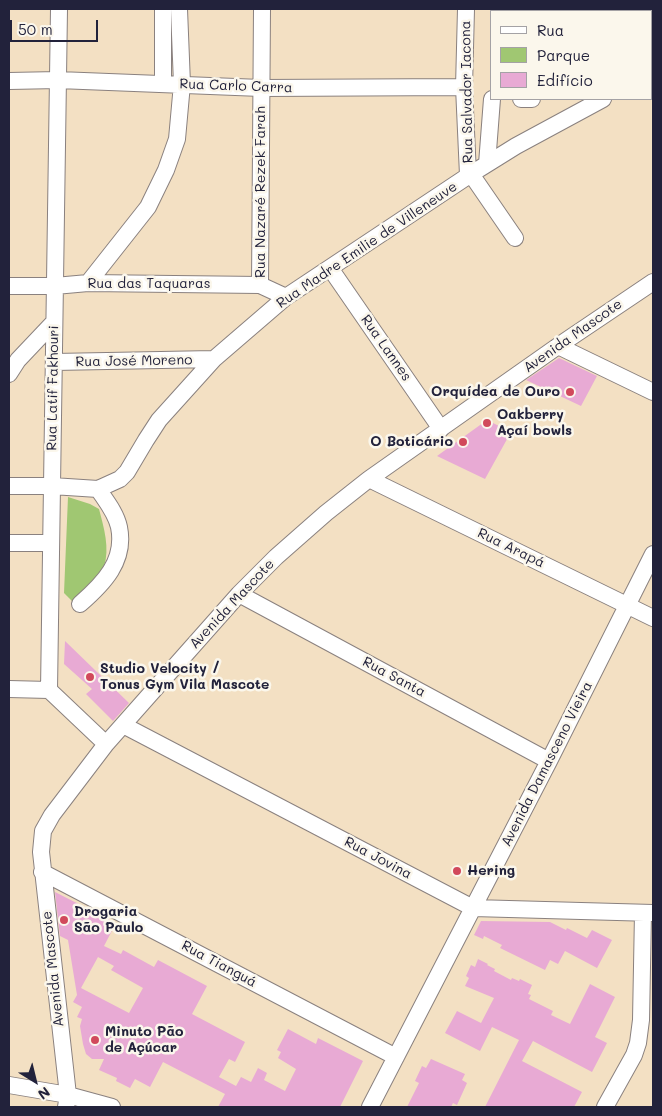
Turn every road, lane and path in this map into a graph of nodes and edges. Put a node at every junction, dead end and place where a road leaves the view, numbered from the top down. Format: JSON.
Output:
{"nodes":[{"id":1,"x":59,"y":9,"type":"edge"},
{"id":2,"x":163,"y":9,"type":"edge"},
{"id":3,"x":179,"y":9,"type":"edge"},
{"id":4,"x":262,"y":9,"type":"edge"},
{"id":5,"x":466,"y":9,"type":"edge"},
{"id":6,"x":58,"y":80,"type":"junction"},
{"id":7,"x":9,"y":81,"type":"edge"},
{"id":8,"x":163,"y":84,"type":"junction"},
{"id":9,"x":182,"y":84,"type":"junction"},
{"id":10,"x":464,"y":87,"type":"junction"},
{"id":11,"x":261,"y":88,"type":"junction"},
{"id":12,"x":492,"y":100,"type":"edge"},
{"id":13,"x":601,"y":100,"type":"edge"},
{"id":14,"x":487,"y":164,"type":"junction"},
{"id":15,"x":470,"y":175,"type":"junction"},
{"id":16,"x":515,"y":238,"type":"dead end"},
{"id":17,"x":330,"y":268,"type":"junction"},
{"id":18,"x":653,"y":282,"type":"edge"},
{"id":19,"x":88,"y":283,"type":"junction"},
{"id":20,"x":260,"y":285,"type":"junction"},
{"id":21,"x":9,"y":286,"type":"edge"},
{"id":22,"x":55,"y":286,"type":"junction"},
{"id":23,"x":286,"y":297,"type":"junction"},
{"id":24,"x":54,"y":322,"type":"junction"},
{"id":25,"x":558,"y":346,"type":"junction"},
{"id":26,"x":214,"y":359,"type":"junction"},
{"id":27,"x":54,"y":362,"type":"junction"},
{"id":28,"x":9,"y":374,"type":"edge"},
{"id":29,"x":653,"y":392,"type":"edge"},
{"id":30,"x":441,"y":429,"type":"junction"},
{"id":31,"x":369,"y":479,"type":"junction"},
{"id":32,"x":9,"y":486,"type":"edge"},
{"id":33,"x":52,"y":486,"type":"junction"},
{"id":34,"x":98,"y":489,"type":"junction"},
{"id":35,"x":9,"y":543,"type":"edge"},
{"id":36,"x":51,"y":543,"type":"junction"},
{"id":37,"x":653,"y":554,"type":"edge"},
{"id":38,"x":239,"y":594,"type":"junction"},
{"id":39,"x":80,"y":604,"type":"dead end"},
{"id":40,"x":627,"y":605,"type":"junction"},
{"id":41,"x":653,"y":618,"type":"edge"},
{"id":42,"x":9,"y":689,"type":"edge"},
{"id":43,"x":49,"y":690,"type":"junction"},
{"id":44,"x":122,"y":725,"type":"junction"},
{"id":45,"x":106,"y":744,"type":"junction"},
{"id":46,"x":549,"y":761,"type":"junction"},
{"id":47,"x":42,"y":872,"type":"junction"},
{"id":48,"x":473,"y":908,"type":"junction"},
{"id":49,"x":648,"y":913,"type":"edge"},
{"id":50,"x":396,"y":1057,"type":"junction"},
{"id":51,"x":9,"y":1085,"type":"edge"},
{"id":52,"x":67,"y":1101,"type":"edge"},
{"id":53,"x":112,"y":1107,"type":"edge"},
{"id":54,"x":370,"y":1107,"type":"edge"},
{"id":55,"x":605,"y":1107,"type":"edge"}],
"edges":[{"from":1,"to":6,"type":"street","name":"Rua Latif Fakhouri"},
{"from":2,"to":8,"type":"street"},
{"from":3,"to":9,"type":"street"},
{"from":4,"to":11,"type":"street","name":"Rua Nazaré Rezek Farah"},
{"from":5,"to":10,"type":"street","name":"Rua Salvador Iacona"},
{"from":6,"to":7,"type":"street","name":"Rua Carlo Carra"},
{"from":6,"to":8,"type":"street","name":"Rua Carlo Carra"},
{"from":6,"to":22,"type":"street","name":"Rua Latif Fakhouri"},
{"from":8,"to":9,"type":"street","name":"Rua Carlo Carra"},
{"from":9,"to":11,"type":"street","name":"Rua Carlo Carra"},
{"from":9,"to":19,"type":"street"},
{"from":10,"to":11,"type":"street","name":"Rua Carlo Carra"},
{"from":10,"to":15,"type":"street","name":"Rua Salvador Iacona"},
{"from":11,"to":20,"type":"street","name":"Rua Nazaré Rezek Farah"},
{"from":12,"to":14,"type":"street"},
{"from":13,"to":14,"type":"street","name":"Rua Madre Emilie de Villeneuve"},
{"from":14,"to":15,"type":"street","name":"Rua Madre Emilie de Villeneuve"},
{"from":15,"to":16,"type":"street"},
{"from":15,"to":17,"type":"street","name":"Rua Madre Emilie de Villeneuve"},
{"from":17,"to":23,"type":"street","name":"Rua Madre Emilie de Villeneuve"},
{"from":17,"to":30,"type":"street","name":"Rua Lannes"},
{"from":18,"to":25,"type":"street","name":"Avenida Mascote"},
{"from":19,"to":20,"type":"street","name":"Rua das Taquaras"},
{"from":19,"to":22,"type":"street","name":"Rua das Taquaras"},
{"from":20,"to":23,"type":"street","name":"Rua das Taquaras"},
{"from":21,"to":22,"type":"street","name":"Rua das Taquaras"},
{"from":22,"to":24,"type":"street","name":"Rua Latif Fakhouri"},
{"from":23,"to":26,"type":"street","name":"Rua Madre Emilie de Villeneuve"},
{"from":24,"to":27,"type":"street","name":"Rua Latif Fakhouri"},
{"from":24,"to":28,"type":"street"},
{"from":25,"to":29,"type":"street"},
{"from":25,"to":30,"type":"street","name":"Avenida Mascote"},
{"from":26,"to":27,"type":"street","name":"Rua José Moreno"},
{"from":26,"to":34,"type":"street","name":"Rua Madre Emilie de Villeneuve"},
{"from":27,"to":33,"type":"street","name":"Rua Latif Fakhouri"},
{"from":30,"to":31,"type":"street","name":"Avenida Mascote"},
{"from":31,"to":38,"type":"street","name":"Avenida Mascote"},
{"from":31,"to":40,"type":"street","name":"Rua Arapá"},
{"from":32,"to":33,"type":"street"},
{"from":33,"to":34,"type":"street"},
{"from":33,"to":36,"type":"street","name":"Rua Latif Fakhouri"},
{"from":34,"to":39,"type":"street"},
{"from":35,"to":36,"type":"street"},
{"from":36,"to":43,"type":"street","name":"Rua Latif Fakhouri"},
{"from":37,"to":40,"type":"street","name":"Avenida Damasceno Vieira"},
{"from":38,"to":44,"type":"street","name":"Avenida Mascote"},
{"from":38,"to":46,"type":"street","name":"Rua Santa"},
{"from":40,"to":41,"type":"street","name":"Rua Arapá"},
{"from":40,"to":46,"type":"street","name":"Avenida Damasceno Vieira"},
{"from":42,"to":43,"type":"street"},
{"from":43,"to":45,"type":"street"},
{"from":44,"to":45,"type":"street","name":"Avenida Mascote"},
{"from":44,"to":48,"type":"street","name":"Rua Jovina"},
{"from":45,"to":47,"type":"street","name":"Avenida Mascote"},
{"from":46,"to":48,"type":"street","name":"Avenida Damasceno Vieira"},
{"from":47,"to":50,"type":"street","name":"Rua Tianguá"},
{"from":47,"to":52,"type":"street","name":"Avenida Mascote"},
{"from":48,"to":49,"type":"street","name":"Rua Jovina"},
{"from":48,"to":50,"type":"street","name":"Avenida Damasceno Vieira"},
{"from":49,"to":55,"type":"street"},
{"from":50,"to":54,"type":"street","name":"Avenida Damasceno Vieira"},
{"from":51,"to":52,"type":"street"},
{"from":52,"to":53,"type":"street"}]}
